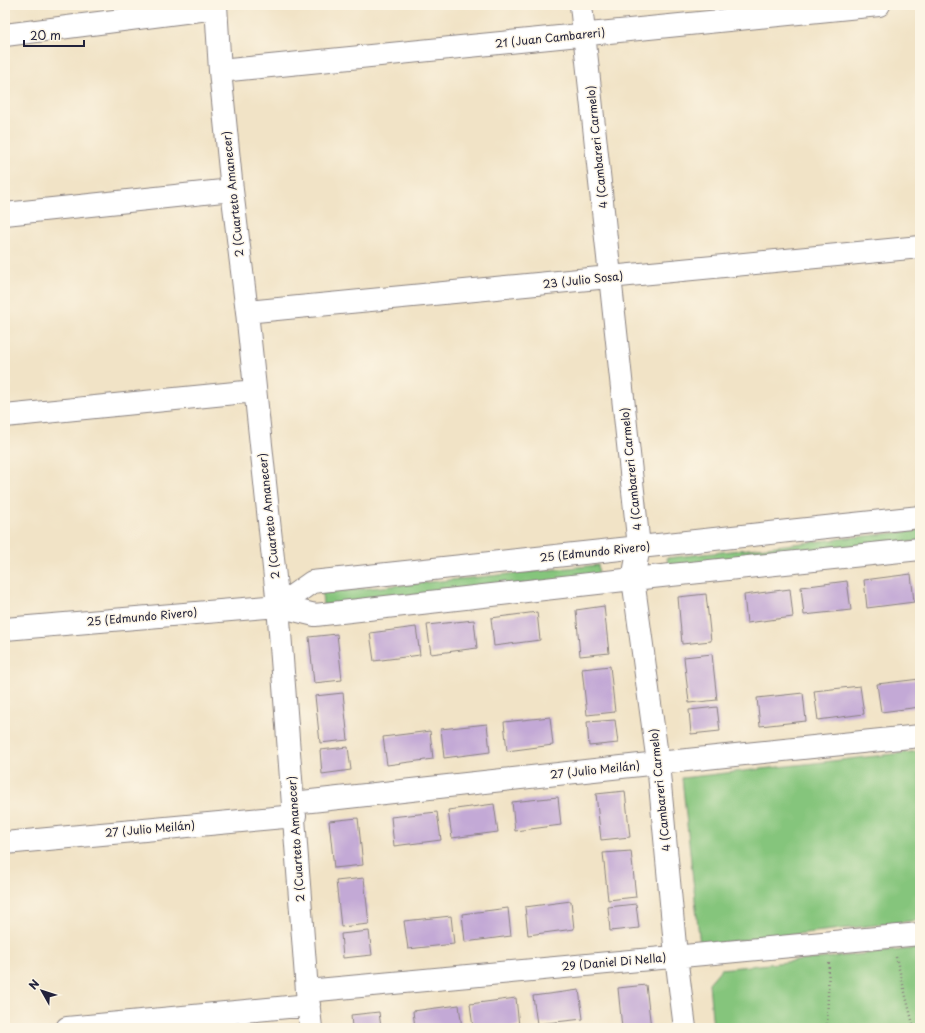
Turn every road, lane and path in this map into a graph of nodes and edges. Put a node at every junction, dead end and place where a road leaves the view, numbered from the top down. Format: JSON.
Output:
{"nodes":[{"id":1,"x":581,"y":5,"type":"edge"},
{"id":2,"x":879,"y":5,"type":"edge"},
{"id":3,"x":216,"y":6,"type":"edge"},
{"id":4,"x":5,"y":35,"type":"edge"},
{"id":5,"x":584,"y":35,"type":"junction"},
{"id":6,"x":220,"y":72,"type":"junction"},
{"id":7,"x":232,"y":190,"type":"junction"},
{"id":8,"x":5,"y":214,"type":"edge"},
{"id":9,"x":920,"y":247,"type":"edge"},
{"id":10,"x":611,"y":277,"type":"junction"},
{"id":11,"x":247,"y":312,"type":"junction"},
{"id":12,"x":255,"y":391,"type":"junction"},
{"id":13,"x":5,"y":416,"type":"edge"},
{"id":14,"x":920,"y":517,"type":"edge"},
{"id":15,"x":639,"y":547,"type":"junction"},
{"id":16,"x":920,"y":549,"type":"edge"},
{"id":17,"x":633,"y":579,"type":"junction"},
{"id":18,"x":278,"y":606,"type":"junction"},
{"id":19,"x":5,"y":629,"type":"edge"},
{"id":20,"x":920,"y":736,"type":"edge"},
{"id":21,"x":658,"y":763,"type":"junction"},
{"id":22,"x":294,"y":809,"type":"junction"},
{"id":23,"x":5,"y":843,"type":"edge"},
{"id":24,"x":920,"y":934,"type":"edge"},
{"id":25,"x":892,"y":937,"type":"junction"},
{"id":26,"x":830,"y":942,"type":"junction"},
{"id":27,"x":676,"y":956,"type":"junction"},
{"id":28,"x":308,"y":998,"type":"junction"},
{"id":29,"x":68,"y":1028,"type":"edge"},
{"id":30,"x":311,"y":1028,"type":"edge"},
{"id":31,"x":685,"y":1028,"type":"edge"},
{"id":32,"x":827,"y":1028,"type":"edge"},
{"id":33,"x":914,"y":1028,"type":"edge"}],
"edges":[{"from":1,"to":5,"type":"street","name":"4 (Cambareri Carmelo)"},
{"from":2,"to":5,"type":"street","name":"21 (Juan Cambareri)"},
{"from":3,"to":4,"type":"street"},
{"from":3,"to":6,"type":"street","name":"2 (Cuarteto Amanecer)"},
{"from":5,"to":6,"type":"street","name":"21 (Juan Cambareri)"},
{"from":5,"to":10,"type":"street","name":"4 (Cambareri Carmelo)"},
{"from":6,"to":7,"type":"street","name":"2 (Cuarteto Amanecer)"},
{"from":7,"to":8,"type":"street"},
{"from":7,"to":11,"type":"street","name":"2 (Cuarteto Amanecer)"},
{"from":9,"to":10,"type":"street","name":"23 (Julio Sosa)"},
{"from":10,"to":11,"type":"street","name":"23 (Julio Sosa)"},
{"from":10,"to":15,"type":"street","name":"4 (Cambareri Carmelo)"},
{"from":11,"to":12,"type":"street","name":"2 (Cuarteto Amanecer)"},
{"from":12,"to":13,"type":"street"},
{"from":12,"to":18,"type":"street","name":"2 (Cuarteto Amanecer)"},
{"from":14,"to":15,"type":"street","name":"25 (Edmundo Rivero)"},
{"from":15,"to":17,"type":"street","name":"4 (Cambareri Carmelo)"},
{"from":15,"to":18,"type":"street","name":"25 (Edmundo Rivero)"},
{"from":16,"to":17,"type":"street","name":"25 (Edmundo Rivero)"},
{"from":17,"to":18,"type":"street","name":"25 (Edmundo Rivero)"},
{"from":17,"to":21,"type":"street","name":"4 (Cambareri Carmelo)"},
{"from":18,"to":19,"type":"street","name":"25 (Edmundo Rivero)"},
{"from":18,"to":22,"type":"street","name":"2 (Cuarteto Amanecer)"},
{"from":20,"to":21,"type":"street","name":"27 (Julio Meilán)"},
{"from":21,"to":22,"type":"street","name":"27 (Julio Meilán)"},
{"from":21,"to":27,"type":"street","name":"4 (Cambareri Carmelo)"},
{"from":22,"to":23,"type":"street","name":"27 (Julio Meilán)"},
{"from":22,"to":28,"type":"street","name":"2 (Cuarteto Amanecer)"},
{"from":24,"to":25,"type":"street","name":"29 (Daniel Di Nella)"},
{"from":25,"to":26,"type":"street","name":"29 (Daniel Di Nella)"},
{"from":25,"to":33,"type":"path"},
{"from":26,"to":27,"type":"street","name":"29 (Daniel Di Nella)"},
{"from":26,"to":32,"type":"path"},
{"from":27,"to":28,"type":"street","name":"29 (Daniel Di Nella)"},
{"from":27,"to":31,"type":"street","name":"4 (Cambareri Carmelo)"},
{"from":28,"to":29,"type":"street","name":"29 (Daniel Di Nella)"},
{"from":28,"to":30,"type":"street","name":"2 (Cuarteto Amanecer)"}]}
